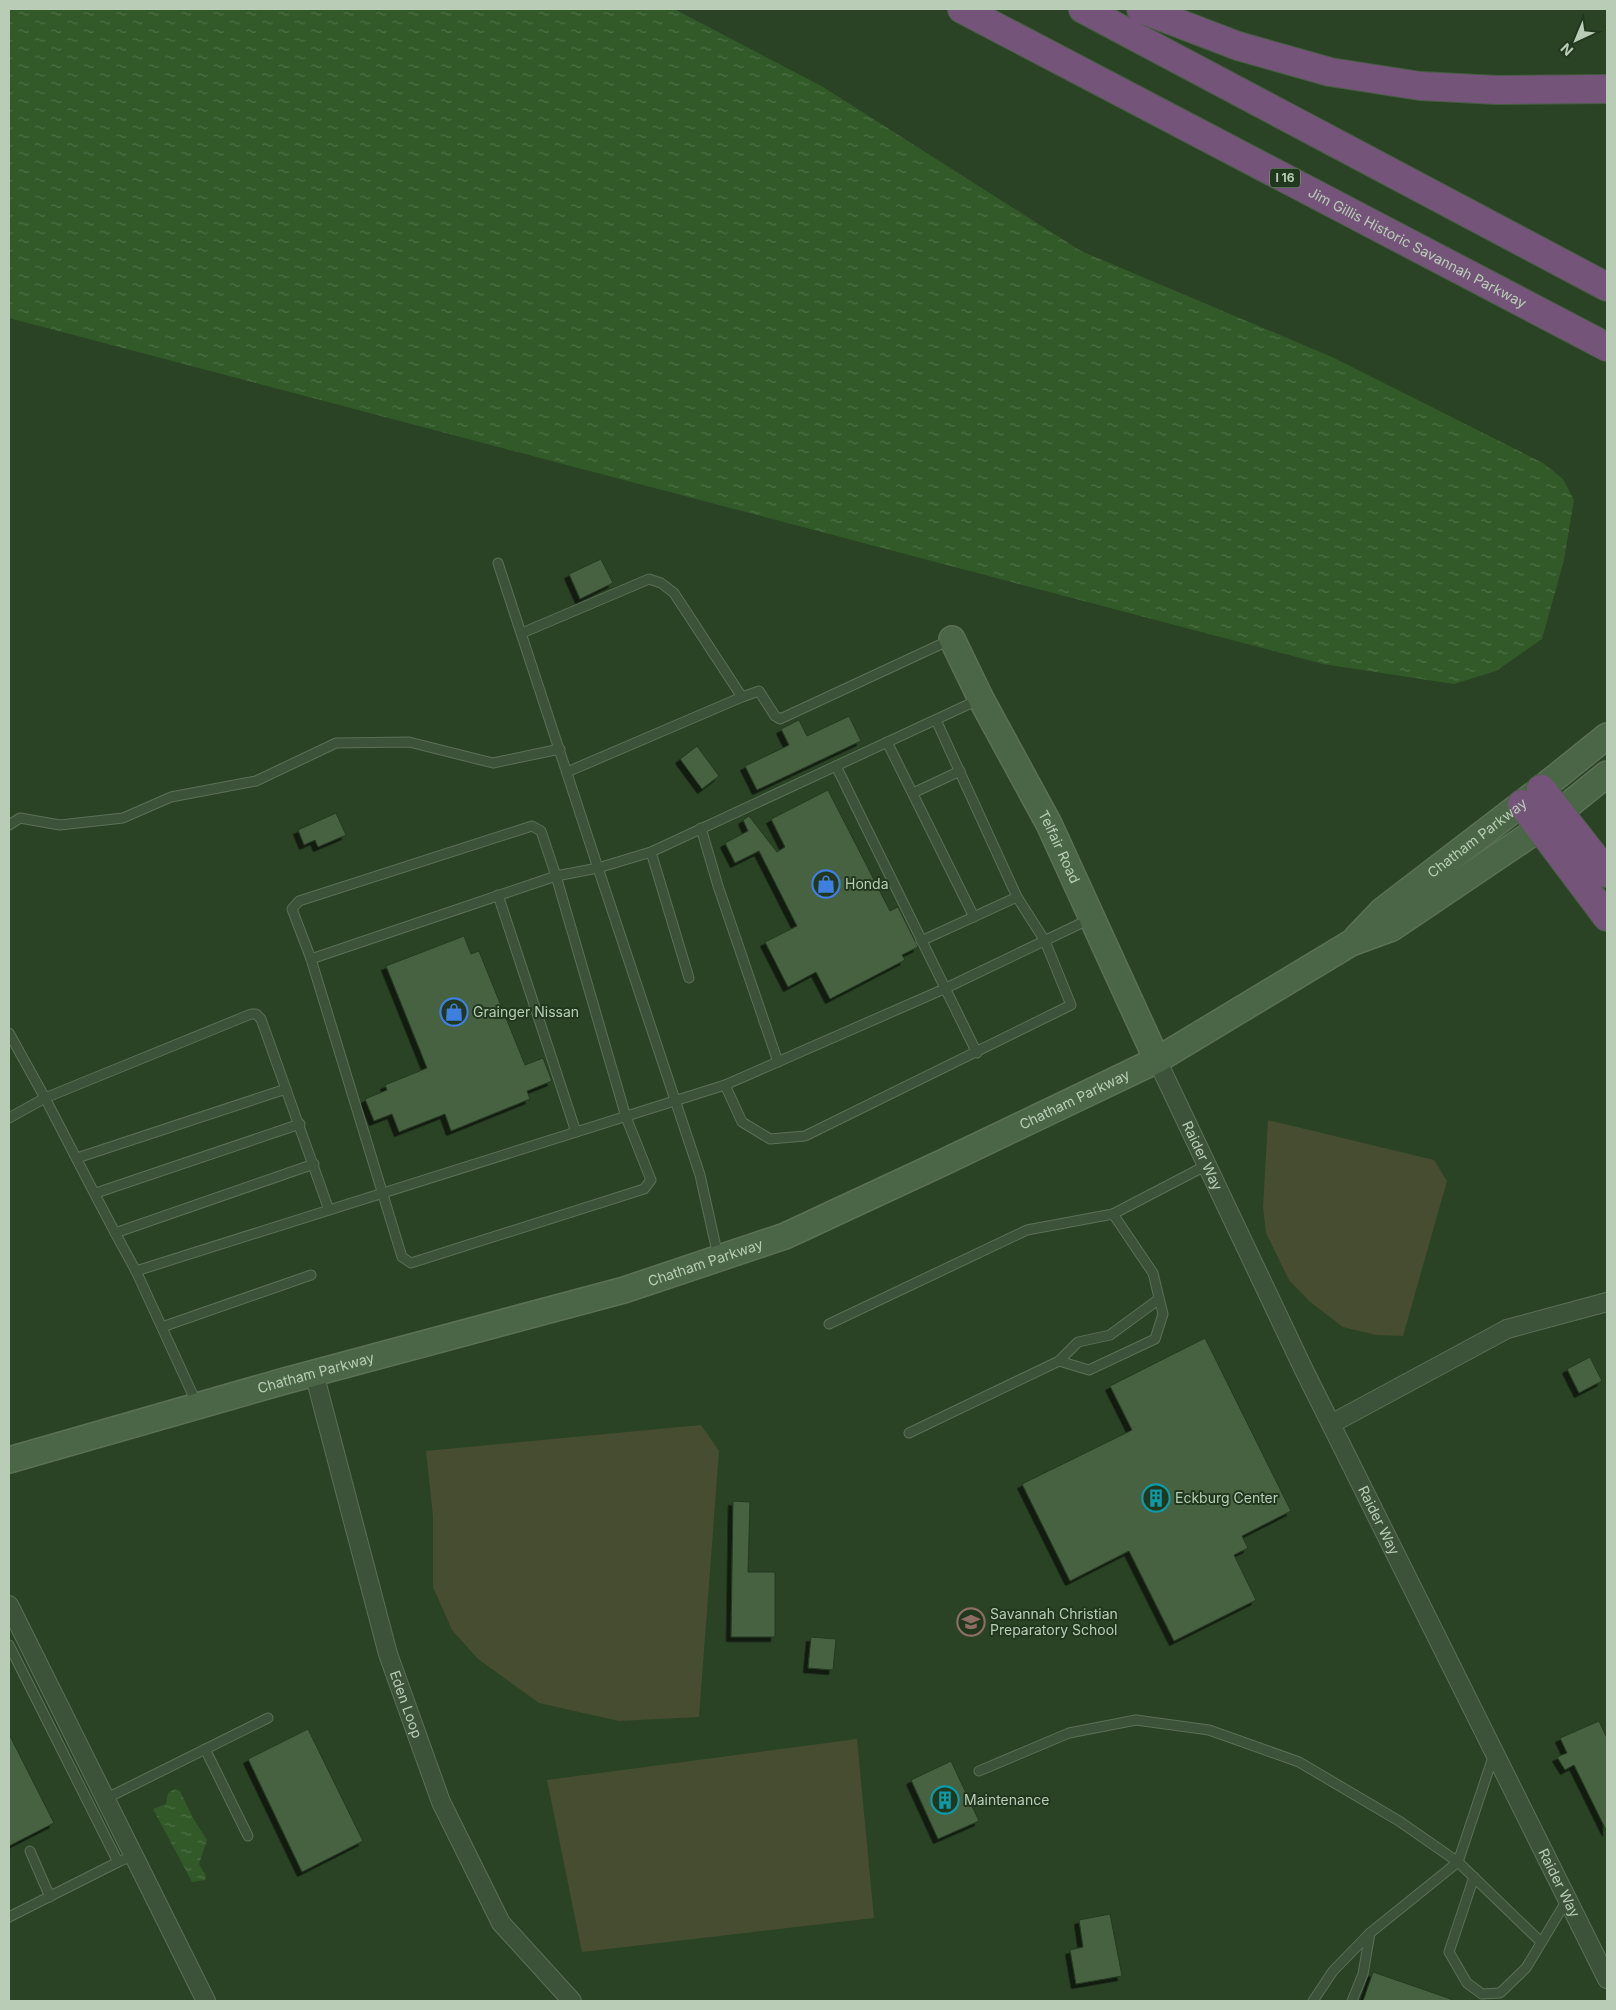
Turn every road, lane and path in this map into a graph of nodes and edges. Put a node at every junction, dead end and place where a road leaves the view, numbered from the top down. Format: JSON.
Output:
{"nodes":[{"id":1,"x":962,"y":9,"type":"edge"},
{"id":2,"x":1083,"y":9,"type":"edge"},
{"id":3,"x":1141,"y":9,"type":"edge"},
{"id":4,"x":1607,"y":89,"type":"edge"},
{"id":5,"x":1607,"y":287,"type":"edge"},
{"id":6,"x":1607,"y":347,"type":"edge"},
{"id":7,"x":498,"y":563,"type":"dead end"},
{"id":8,"x":522,"y":633,"type":"junction"},
{"id":9,"x":952,"y":639,"type":"joint"},
{"id":10,"x":742,"y":697,"type":"junction"},
{"id":11,"x":981,"y":699,"type":"junction"},
{"id":12,"x":936,"y":720,"type":"junction"},
{"id":13,"x":1607,"y":736,"type":"edge"},
{"id":14,"x":888,"y":742,"type":"junction"},
{"id":15,"x":560,"y":749,"type":"junction"},
{"id":16,"x":836,"y":766,"type":"junction"},
{"id":17,"x":960,"y":771,"type":"junction"},
{"id":18,"x":567,"y":772,"type":"junction"},
{"id":19,"x":1607,"y":774,"type":"edge"},
{"id":20,"x":914,"y":793,"type":"junction"},
{"id":21,"x":1531,"y":797,"type":"junction"},
{"id":22,"x":1550,"y":821,"type":"junction"},
{"id":23,"x":9,"y":825,"type":"edge"},
{"id":24,"x":701,"y":828,"type":"junction"},
{"id":25,"x":651,"y":852,"type":"junction"},
{"id":26,"x":598,"y":868,"type":"junction"},
{"id":27,"x":1607,"y":873,"type":"edge"},
{"id":28,"x":556,"y":876,"type":"junction"},
{"id":29,"x":498,"y":895,"type":"junction"},
{"id":30,"x":1017,"y":897,"type":"junction"},
{"id":31,"x":974,"y":917,"type":"junction"},
{"id":32,"x":1607,"y":917,"type":"edge"},
{"id":33,"x":1092,"y":918,"type":"junction"},
{"id":34,"x":922,"y":941,"type":"junction"},
{"id":35,"x":1045,"y":941,"type":"junction"},
{"id":36,"x":1352,"y":943,"type":"junction"},
{"id":37,"x":311,"y":959,"type":"junction"},
{"id":38,"x":689,"y":978,"type":"dead end"},
{"id":39,"x":944,"y":989,"type":"junction"},
{"id":40,"x":9,"y":1032,"type":"edge"},
{"id":41,"x":977,"y":1053,"type":"junction"},
{"id":42,"x":1157,"y":1060,"type":"junction"},
{"id":43,"x":778,"y":1062,"type":"junction"},
{"id":44,"x":725,"y":1085,"type":"junction"},
{"id":45,"x":286,"y":1089,"type":"junction"},
{"id":46,"x":45,"y":1098,"type":"junction"},
{"id":47,"x":675,"y":1102,"type":"junction"},
{"id":48,"x":626,"y":1117,"type":"junction"},
{"id":49,"x":9,"y":1118,"type":"edge"},
{"id":50,"x":300,"y":1124,"type":"junction"},
{"id":51,"x":576,"y":1132,"type":"junction"},
{"id":52,"x":77,"y":1158,"type":"junction"},
{"id":53,"x":314,"y":1164,"type":"junction"},
{"id":54,"x":1207,"y":1165,"type":"junction"},
{"id":55,"x":96,"y":1193,"type":"junction"},
{"id":56,"x":382,"y":1193,"type":"junction"},
{"id":57,"x":329,"y":1210,"type":"junction"},
{"id":58,"x":1113,"y":1214,"type":"junction"},
{"id":59,"x":114,"y":1233,"type":"junction"},
{"id":60,"x":718,"y":1259,"type":"junction"},
{"id":61,"x":136,"y":1271,"type":"junction"},
{"id":62,"x":311,"y":1275,"type":"dead end"},
{"id":63,"x":1160,"y":1299,"type":"junction"},
{"id":64,"x":1607,"y":1302,"type":"edge"},
{"id":65,"x":829,"y":1324,"type":"dead end"},
{"id":66,"x":162,"y":1327,"type":"junction"},
{"id":67,"x":1060,"y":1361,"type":"junction"},
{"id":68,"x":314,"y":1373,"type":"junction"},
{"id":69,"x":198,"y":1406,"type":"junction"},
{"id":70,"x":1331,"y":1424,"type":"junction"},
{"id":71,"x":909,"y":1433,"type":"dead end"},
{"id":72,"x":9,"y":1460,"type":"edge"},
{"id":73,"x":10,"y":1612,"type":"edge"},
{"id":74,"x":9,"y":1645,"type":"edge"},
{"id":75,"x":268,"y":1718,"type":"dead end"},
{"id":76,"x":205,"y":1749,"type":"junction"},
{"id":77,"x":1494,"y":1754,"type":"junction"},
{"id":78,"x":979,"y":1771,"type":"dead end"},
{"id":79,"x":104,"y":1799,"type":"junction"},
{"id":80,"x":248,"y":1836,"type":"dead end"},
{"id":81,"x":30,"y":1851,"type":"dead end"},
{"id":82,"x":126,"y":1859,"type":"junction"},
{"id":83,"x":1458,"y":1862,"type":"junction"},
{"id":84,"x":1474,"y":1877,"type":"junction"},
{"id":85,"x":50,"y":1897,"type":"junction"},
{"id":86,"x":1567,"y":1900,"type":"junction"},
{"id":87,"x":9,"y":1917,"type":"edge"},
{"id":88,"x":1370,"y":1933,"type":"junction"},
{"id":89,"x":1541,"y":1942,"type":"junction"},
{"id":90,"x":1607,"y":1979,"type":"edge"},
{"id":91,"x":206,"y":2001,"type":"edge"},
{"id":92,"x":572,"y":2001,"type":"edge"},
{"id":93,"x":1313,"y":2001,"type":"edge"},
{"id":94,"x":1352,"y":2001,"type":"edge"}],
"edges":[{"from":1,"to":6,"type":"highway","name":"Jim Gillis Historic Savannah Parkway","number":"I 16"},
{"from":2,"to":5,"type":"highway"},
{"from":3,"to":4,"type":"highway"},
{"from":7,"to":8,"type":"lane"},
{"from":8,"to":10,"type":"lane"},
{"from":8,"to":15,"type":"lane"},
{"from":9,"to":10,"type":"lane"},
{"from":9,"to":11,"type":"main road","name":"Telfair Road"},
{"from":10,"to":18,"type":"lane"},
{"from":11,"to":12,"type":"lane"},
{"from":11,"to":33,"type":"main road","name":"Telfair Road"},
{"from":12,"to":14,"type":"lane"},
{"from":12,"to":17,"type":"lane"},
{"from":13,"to":21,"type":"main road","name":"Chatham Parkway"},
{"from":14,"to":16,"type":"lane"},
{"from":14,"to":20,"type":"lane"},
{"from":15,"to":18,"type":"lane"},
{"from":15,"to":23,"type":"lane"},
{"from":16,"to":24,"type":"lane"},
{"from":16,"to":34,"type":"lane"},
{"from":17,"to":20,"type":"lane"},
{"from":17,"to":30,"type":"lane"},
{"from":18,"to":26,"type":"lane"},
{"from":19,"to":22,"type":"main road","name":"Chatham Parkway"},
{"from":20,"to":31,"type":"lane"},
{"from":21,"to":22,"type":"highway"},
{"from":21,"to":36,"type":"main road","name":"Chatham Parkway"},
{"from":22,"to":27,"type":"highway"},
{"from":22,"to":32,"type":"highway"},
{"from":22,"to":36,"type":"main road","name":"Chatham Parkway"},
{"from":24,"to":25,"type":"lane"},
{"from":24,"to":43,"type":"lane"},
{"from":25,"to":26,"type":"lane"},
{"from":25,"to":38,"type":"lane"},
{"from":26,"to":28,"type":"lane"},
{"from":26,"to":47,"type":"lane"},
{"from":28,"to":29,"type":"lane"},
{"from":28,"to":37,"type":"lane"},
{"from":28,"to":48,"type":"lane"},
{"from":29,"to":37,"type":"lane"},
{"from":29,"to":51,"type":"lane"},
{"from":30,"to":31,"type":"lane"},
{"from":30,"to":35,"type":"lane"},
{"from":31,"to":34,"type":"lane"},
{"from":33,"to":35,"type":"lane"},
{"from":33,"to":42,"type":"main road","name":"Telfair Road"},
{"from":34,"to":39,"type":"lane"},
{"from":35,"to":39,"type":"lane"},
{"from":35,"to":41,"type":"lane"},
{"from":36,"to":42,"type":"main road","name":"Chatham Parkway"},
{"from":37,"to":56,"type":"lane"},
{"from":39,"to":41,"type":"lane"},
{"from":39,"to":43,"type":"lane"},
{"from":40,"to":46,"type":"lane"},
{"from":41,"to":44,"type":"lane"},
{"from":42,"to":54,"type":"street","name":"Raider Way"},
{"from":42,"to":60,"type":"main road","name":"Chatham Parkway"},
{"from":43,"to":44,"type":"lane"},
{"from":44,"to":47,"type":"lane"},
{"from":45,"to":46,"type":"lane"},
{"from":45,"to":50,"type":"lane"},
{"from":45,"to":52,"type":"lane"},
{"from":46,"to":49,"type":"lane"},
{"from":46,"to":52,"type":"lane"},
{"from":47,"to":48,"type":"lane"},
{"from":47,"to":60,"type":"lane"},
{"from":48,"to":51,"type":"lane"},
{"from":48,"to":56,"type":"lane"},
{"from":50,"to":53,"type":"lane"},
{"from":50,"to":55,"type":"lane"},
{"from":51,"to":56,"type":"lane"},
{"from":52,"to":55,"type":"lane"},
{"from":53,"to":57,"type":"lane"},
{"from":53,"to":59,"type":"lane"},
{"from":54,"to":58,"type":"lane"},
{"from":54,"to":70,"type":"street","name":"Raider Way"},
{"from":55,"to":59,"type":"lane"},
{"from":56,"to":57,"type":"lane"},
{"from":57,"to":61,"type":"lane"},
{"from":58,"to":63,"type":"lane"},
{"from":58,"to":65,"type":"lane"},
{"from":59,"to":61,"type":"lane"},
{"from":60,"to":68,"type":"main road","name":"Chatham Parkway"},
{"from":61,"to":66,"type":"lane"},
{"from":62,"to":66,"type":"lane"},
{"from":63,"to":67,"type":"lane"},
{"from":63,"to":67,"type":"lane"},
{"from":64,"to":70,"type":"street"},
{"from":66,"to":69,"type":"lane"},
{"from":67,"to":71,"type":"lane"},
{"from":68,"to":69,"type":"main road","name":"Chatham Parkway"},
{"from":68,"to":92,"type":"street","name":"Eden Loop"},
{"from":69,"to":72,"type":"main road","name":"Chatham Parkway"},
{"from":70,"to":77,"type":"street","name":"Raider Way"},
{"from":73,"to":79,"type":"street"},
{"from":74,"to":82,"type":"lane"},
{"from":75,"to":76,"type":"lane"},
{"from":76,"to":79,"type":"lane"},
{"from":76,"to":80,"type":"lane"},
{"from":77,"to":83,"type":"lane"},
{"from":77,"to":86,"type":"street","name":"Raider Way"},
{"from":78,"to":83,"type":"lane"},
{"from":79,"to":82,"type":"street"},
{"from":81,"to":85,"type":"lane"},
{"from":82,"to":85,"type":"lane"},
{"from":82,"to":91,"type":"street"},
{"from":83,"to":84,"type":"lane"},
{"from":83,"to":88,"type":"lane"},
{"from":84,"to":89,"type":"lane"},
{"from":84,"to":89,"type":"lane"},
{"from":85,"to":87,"type":"lane"},
{"from":86,"to":89,"type":"lane"},
{"from":86,"to":90,"type":"street","name":"Raider Way"},
{"from":88,"to":93,"type":"lane"},
{"from":88,"to":94,"type":"lane"}]}
